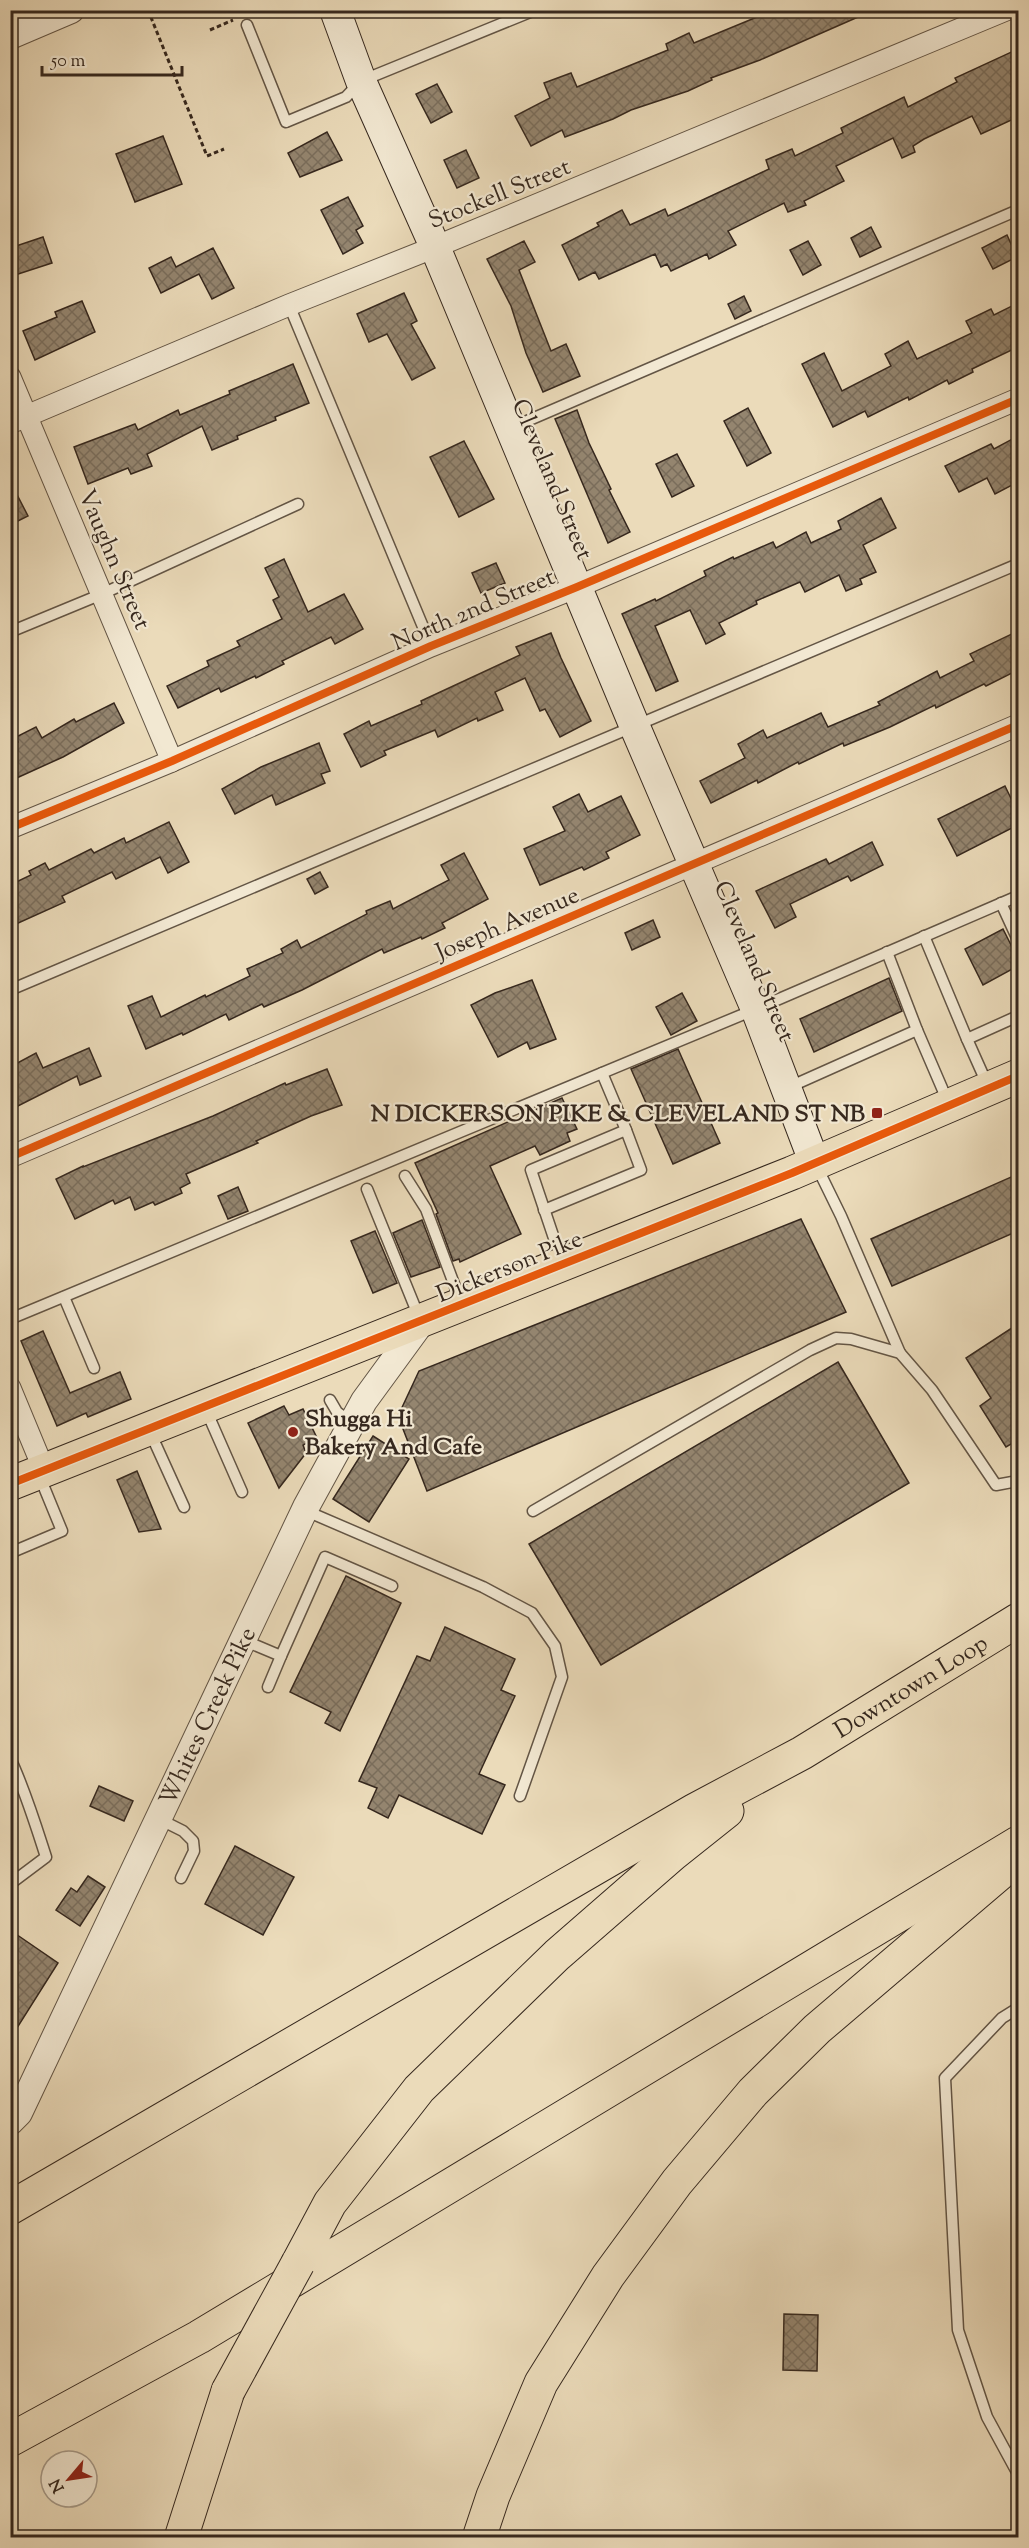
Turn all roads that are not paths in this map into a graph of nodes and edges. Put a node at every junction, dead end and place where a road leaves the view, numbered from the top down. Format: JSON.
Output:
{"nodes":[{"id":1,"x":71,"y":10,"type":"edge"},
{"id":2,"x":335,"y":10,"type":"edge"},
{"id":3,"x":536,"y":10,"type":"edge"},
{"id":4,"x":1006,"y":10,"type":"edge"},
{"id":5,"x":247,"y":25,"type":"dead end"},
{"id":6,"x":10,"y":36,"type":"edge"},
{"id":7,"x":361,"y":81,"type":"junction"},
{"id":8,"x":1018,"y":210,"type":"edge"},
{"id":9,"x":435,"y":247,"type":"junction"},
{"id":10,"x":289,"y":305,"type":"junction"},
{"id":11,"x":10,"y":376,"type":"edge"},
{"id":12,"x":1018,"y":399,"type":"edge"},
{"id":13,"x":19,"y":419,"type":"edge"},
{"id":14,"x":510,"y":428,"type":"junction"},
{"id":15,"x":298,"y":504,"type":"dead end"},
{"id":16,"x":1018,"y":564,"type":"edge"},
{"id":17,"x":577,"y":587,"type":"junction"},
{"id":18,"x":102,"y":594,"type":"junction"},
{"id":19,"x":10,"y":632,"type":"edge"},
{"id":20,"x":431,"y":646,"type":"junction"},
{"id":21,"x":1018,"y":725,"type":"edge"},
{"id":22,"x":635,"y":727,"type":"junction"},
{"id":23,"x":172,"y":761,"type":"junction"},
{"id":24,"x":10,"y":828,"type":"edge"},
{"id":25,"x":693,"y":865,"type":"junction"},
{"id":26,"x":1018,"y":896,"type":"edge"},
{"id":27,"x":1001,"y":903,"type":"junction"},
{"id":28,"x":924,"y":936,"type":"junction"},
{"id":29,"x":1018,"y":940,"type":"edge"},
{"id":30,"x":887,"y":952,"type":"junction"},
{"id":31,"x":10,"y":990,"type":"edge"},
{"id":32,"x":756,"y":1009,"type":"junction"},
{"id":33,"x":1018,"y":1016,"type":"edge"},
{"id":34,"x":917,"y":1030,"type":"junction"},
{"id":35,"x":967,"y":1039,"type":"junction"},
{"id":36,"x":602,"y":1073,"type":"junction"},
{"id":37,"x":1004,"y":1082,"type":"edge"},
{"id":38,"x":786,"y":1088,"type":"junction"},
{"id":39,"x":950,"y":1106,"type":"junction"},
{"id":40,"x":626,"y":1130,"type":"junction"},
{"id":41,"x":10,"y":1157,"type":"edge"},
{"id":42,"x":815,"y":1164,"type":"junction"},
{"id":43,"x":405,"y":1176,"type":"dead end"},
{"id":44,"x":367,"y":1189,"type":"dead end"},
{"id":45,"x":544,"y":1210,"type":"junction"},
{"id":46,"x":563,"y":1265,"type":"junction"},
{"id":47,"x":64,"y":1297,"type":"junction"},
{"id":48,"x":461,"y":1306,"type":"junction"},
{"id":49,"x":10,"y":1319,"type":"edge"},
{"id":50,"x":421,"y":1323,"type":"junction"},
{"id":51,"x":900,"y":1353,"type":"junction"},
{"id":52,"x":94,"y":1368,"type":"dead end"},
{"id":53,"x":10,"y":1388,"type":"edge"},
{"id":54,"x":330,"y":1400,"type":"dead end"},
{"id":55,"x":205,"y":1407,"type":"junction"},
{"id":56,"x":352,"y":1423,"type":"junction"},
{"id":57,"x":149,"y":1429,"type":"junction"},
{"id":58,"x":31,"y":1475,"type":"edge"},
{"id":59,"x":1018,"y":1481,"type":"edge"},
{"id":60,"x":242,"y":1492,"type":"dead end"},
{"id":61,"x":184,"y":1507,"type":"dead end"},
{"id":62,"x":304,"y":1510,"type":"junction"},
{"id":63,"x":533,"y":1511,"type":"dead end"},
{"id":64,"x":10,"y":1553,"type":"edge"},
{"id":65,"x":392,"y":1586,"type":"dead end"},
{"id":66,"x":1018,"y":1620,"type":"edge"},
{"id":67,"x":243,"y":1640,"type":"junction"},
{"id":68,"x":281,"y":1656,"type":"junction"},
{"id":69,"x":268,"y":1687,"type":"dead end"},
{"id":70,"x":802,"y":1753,"type":"junction"},
{"id":71,"x":10,"y":1758,"type":"edge"},
{"id":72,"x":520,"y":1796,"type":"dead end"},
{"id":73,"x":158,"y":1819,"type":"junction"},
{"id":74,"x":1018,"y":1843,"type":"edge"},
{"id":75,"x":1018,"y":1857,"type":"edge"},
{"id":76,"x":181,"y":1878,"type":"dead end"},
{"id":77,"x":10,"y":1884,"type":"edge"},
{"id":78,"x":1018,"y":2008,"type":"edge"},
{"id":79,"x":10,"y":2122,"type":"edge"},
{"id":80,"x":10,"y":2208,"type":"edge"},
{"id":81,"x":10,"y":2440,"type":"edge"},
{"id":82,"x":1018,"y":2474,"type":"edge"},
{"id":83,"x":181,"y":2538,"type":"edge"},
{"id":84,"x":479,"y":2538,"type":"edge"}],
"edges":[{"from":1,"to":6,"type":"street"},
{"from":2,"to":7,"type":"main road","name":"Cleveland Street"},
{"from":3,"to":7,"type":"lane"},
{"from":4,"to":9,"type":"street","name":"Stockell Street"},
{"from":5,"to":7,"type":"lane"},
{"from":7,"to":9,"type":"main road","name":"Cleveland Street"},
{"from":8,"to":14,"type":"lane"},
{"from":9,"to":10,"type":"street","name":"Stockell Street"},
{"from":9,"to":14,"type":"main road","name":"Cleveland Street"},
{"from":10,"to":13,"type":"street","name":"Stockell Street"},
{"from":10,"to":20,"type":"lane"},
{"from":11,"to":13,"type":"street","name":"Vaughn Street"},
{"from":12,"to":17,"type":"street","name":"North 2nd Street"},
{"from":13,"to":18,"type":"street","name":"Vaughn Street"},
{"from":14,"to":17,"type":"main road","name":"Cleveland Street"},
{"from":15,"to":18,"type":"lane"},
{"from":16,"to":22,"type":"lane"},
{"from":17,"to":20,"type":"street","name":"North 2nd Street"},
{"from":17,"to":22,"type":"main road","name":"Cleveland Street"},
{"from":18,"to":19,"type":"lane"},
{"from":18,"to":23,"type":"street","name":"Vaughn Street"},
{"from":20,"to":23,"type":"street","name":"North 2nd Street"},
{"from":21,"to":25,"type":"street","name":"Joseph Avenue"},
{"from":22,"to":25,"type":"main road","name":"Cleveland Street"},
{"from":22,"to":31,"type":"lane"},
{"from":23,"to":24,"type":"street","name":"North 2nd Street"},
{"from":25,"to":32,"type":"main road","name":"Cleveland Street"},
{"from":25,"to":41,"type":"street","name":"Joseph Avenue"},
{"from":26,"to":27,"type":"lane"},
{"from":27,"to":28,"type":"lane"},
{"from":27,"to":29,"type":"lane"},
{"from":28,"to":30,"type":"lane"},
{"from":28,"to":35,"type":"lane"},
{"from":30,"to":32,"type":"lane"},
{"from":30,"to":34,"type":"lane"},
{"from":32,"to":36,"type":"lane"},
{"from":32,"to":38,"type":"main road","name":"Cleveland Street"},
{"from":33,"to":35,"type":"lane"},
{"from":34,"to":38,"type":"lane"},
{"from":34,"to":39,"type":"lane"},
{"from":35,"to":37,"type":"lane"},
{"from":36,"to":40,"type":"lane"},
{"from":36,"to":47,"type":"lane"},
{"from":37,"to":39,"type":"main road","name":"Dickerson Pike"},
{"from":38,"to":42,"type":"main road","name":"Cleveland Street"},
{"from":39,"to":42,"type":"main road","name":"Dickerson Pike"},
{"from":40,"to":45,"type":"lane"},
{"from":40,"to":45,"type":"lane"},
{"from":42,"to":46,"type":"main road","name":"Dickerson Pike"},
{"from":42,"to":51,"type":"lane","name":"Cleveland Street"},
{"from":43,"to":48,"type":"lane"},
{"from":44,"to":50,"type":"lane"},
{"from":45,"to":46,"type":"lane"},
{"from":46,"to":48,"type":"main road","name":"Dickerson Pike"},
{"from":47,"to":49,"type":"lane"},
{"from":47,"to":52,"type":"lane"},
{"from":48,"to":50,"type":"main road","name":"Dickerson Pike"},
{"from":50,"to":55,"type":"main road","name":"Dickerson Pike"},
{"from":50,"to":56,"type":"street","name":"Whites Creek Pike"},
{"from":51,"to":59,"type":"lane","name":"Cleveland Street"},
{"from":51,"to":63,"type":"lane"},
{"from":53,"to":58,"type":"street"},
{"from":54,"to":56,"type":"lane"},
{"from":55,"to":57,"type":"main road","name":"Dickerson Pike"},
{"from":55,"to":60,"type":"lane"},
{"from":56,"to":62,"type":"street","name":"Whites Creek Pike"},
{"from":57,"to":58,"type":"main road","name":"Dickerson Pike"},
{"from":57,"to":61,"type":"lane"},
{"from":58,"to":64,"type":"lane"},
{"from":62,"to":67,"type":"street","name":"Whites Creek Pike"},
{"from":62,"to":72,"type":"lane"},
{"from":65,"to":68,"type":"lane"},
{"from":66,"to":70,"type":"main road","name":"Downtown Loop"},
{"from":67,"to":68,"type":"lane"},
{"from":67,"to":73,"type":"street","name":"Whites Creek Pike"},
{"from":68,"to":69,"type":"lane"},
{"from":70,"to":80,"type":"main road"},
{"from":70,"to":83,"type":"main road","bridge":true},
{"from":71,"to":77,"type":"lane"},
{"from":73,"to":76,"type":"lane"},
{"from":73,"to":79,"type":"street","name":"Whites Creek Pike"},
{"from":74,"to":81,"type":"main road"},
{"from":75,"to":84,"type":"main road"},
{"from":78,"to":82,"type":"lane"}]}
